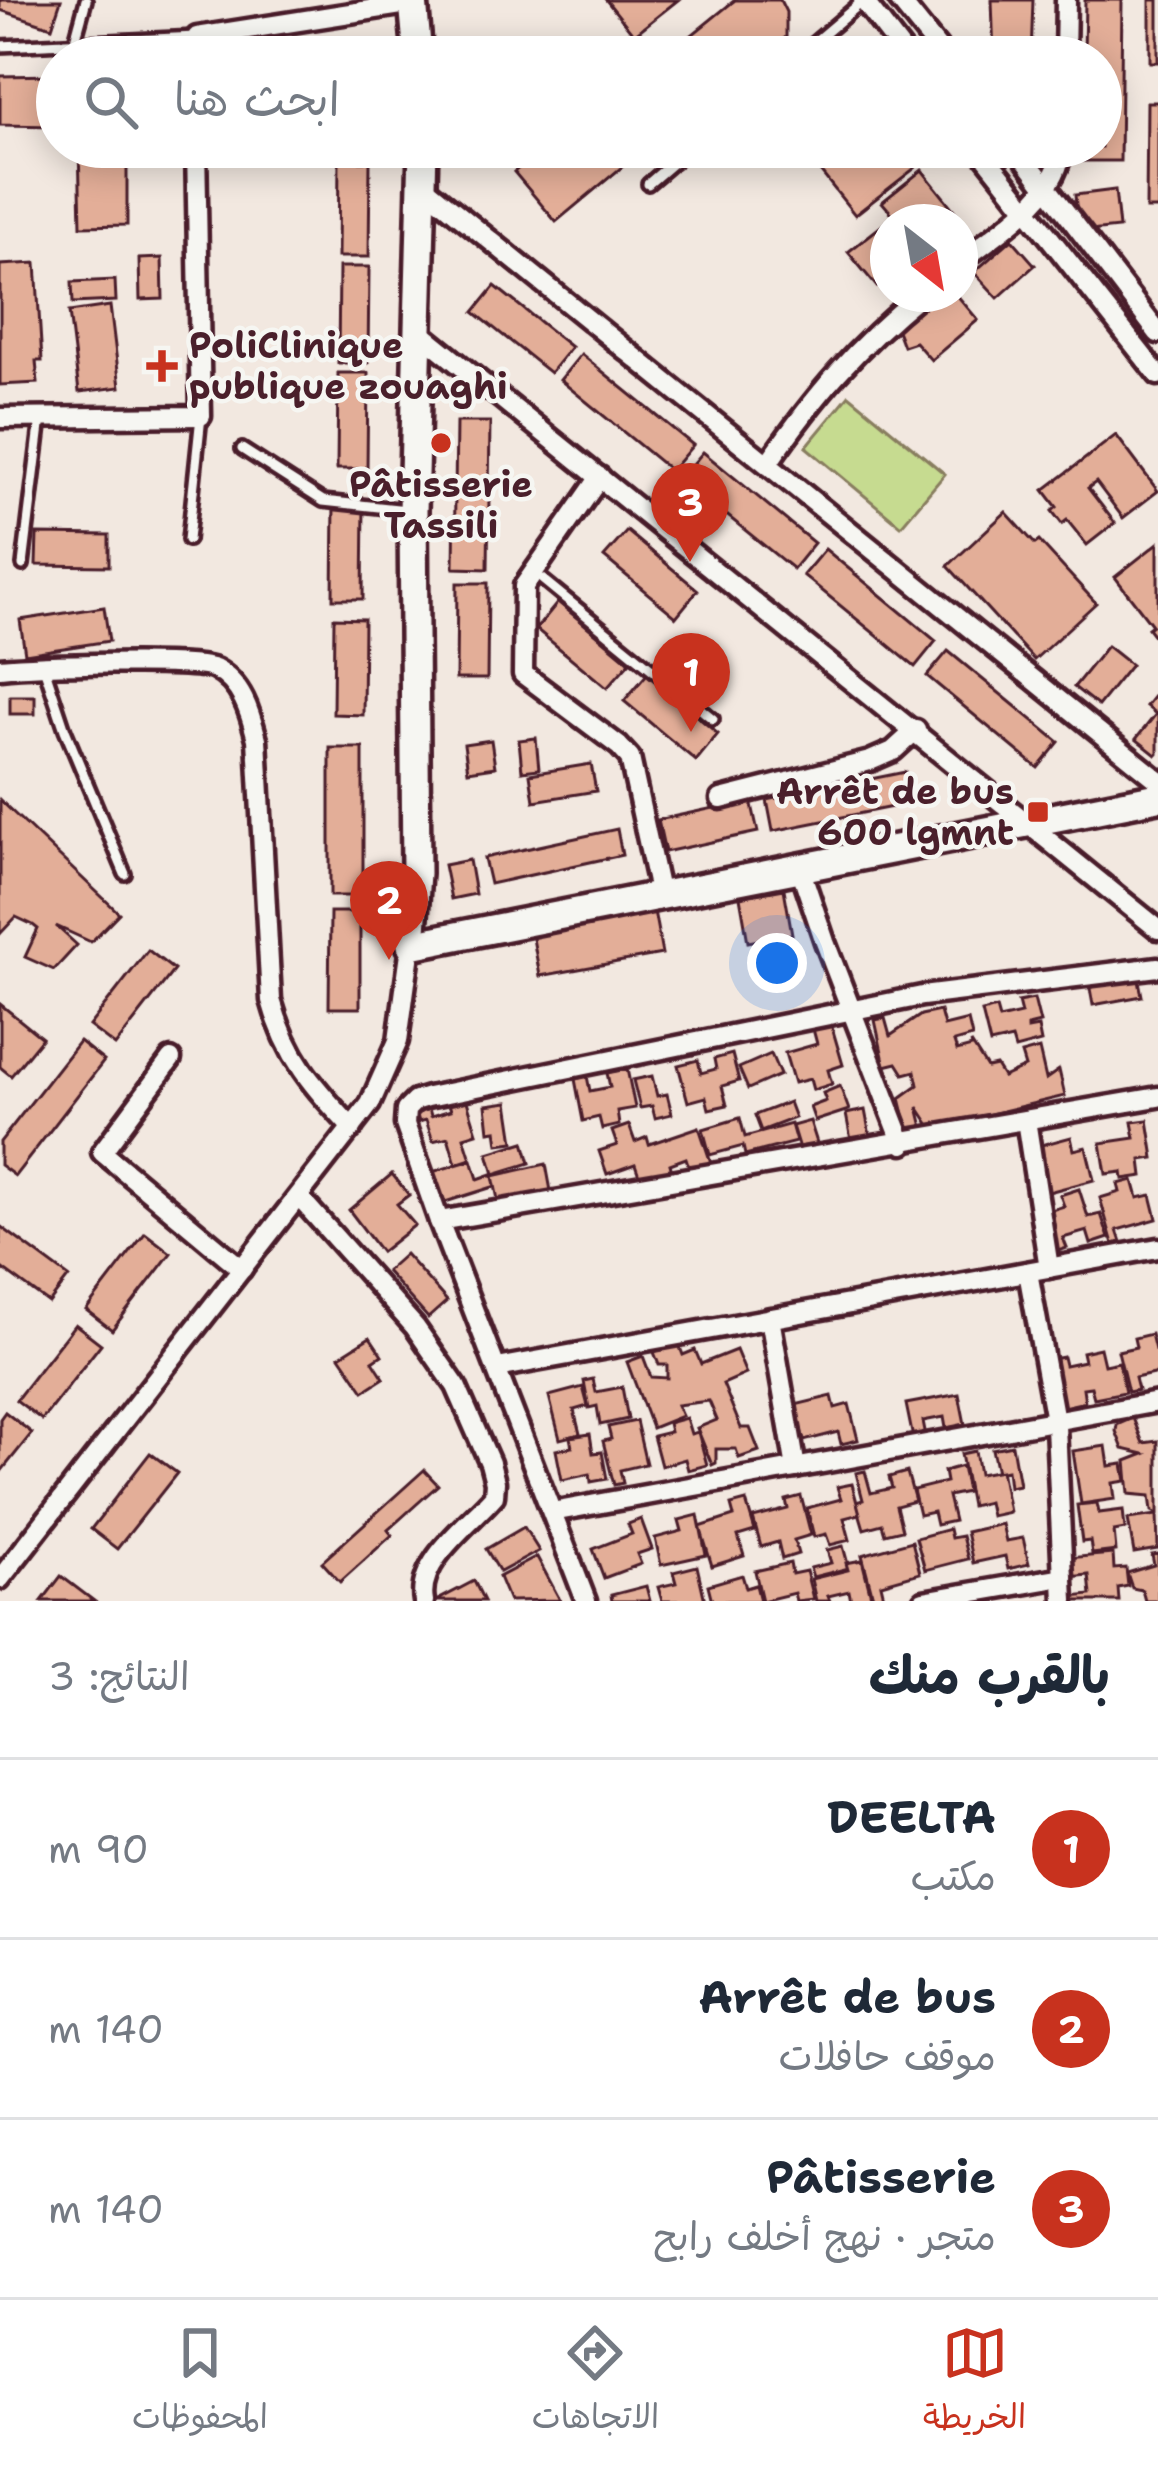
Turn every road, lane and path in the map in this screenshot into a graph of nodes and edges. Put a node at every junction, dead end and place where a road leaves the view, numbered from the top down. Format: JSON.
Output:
{"nodes":[{"id":1,"x":86,"y":0,"type":"edge"},
{"id":2,"x":863,"y":0,"type":"edge"},
{"id":3,"x":899,"y":0,"type":"edge"},
{"id":4,"x":1066,"y":0,"type":"edge"},
{"id":5,"x":413,"y":2,"type":"edge"},
{"id":6,"x":76,"y":36,"type":"edge"},
{"id":7,"x":250,"y":36,"type":"edge"},
{"id":8,"x":416,"y":36,"type":"edge"},
{"id":9,"x":821,"y":36,"type":"edge"},
{"id":10,"x":891,"y":36,"type":"edge"},
{"id":11,"x":928,"y":36,"type":"edge"},
{"id":12,"x":1065,"y":36,"type":"edge"},
{"id":13,"x":36,"y":45,"type":"edge"},
{"id":14,"x":0,"y":46,"type":"edge"},
{"id":15,"x":196,"y":168,"type":"edge"},
{"id":16,"x":423,"y":168,"type":"edge"},
{"id":17,"x":667,"y":168,"type":"edge"},
{"id":18,"x":995,"y":168,"type":"edge"},
{"id":19,"x":1033,"y":168,"type":"edge"},
{"id":20,"x":1058,"y":168,"type":"edge"},
{"id":21,"x":648,"y":184,"type":"dead end"},
{"id":22,"x":1046,"y":185,"type":"junction"},
{"id":23,"x":423,"y":186,"type":"junction"},
{"id":24,"x":1027,"y":208,"type":"junction"},
{"id":25,"x":978,"y":247,"type":"edge"},
{"id":26,"x":899,"y":312,"type":"edge"},
{"id":27,"x":418,"y":332,"type":"junction"},
{"id":28,"x":1158,"y":333,"type":"edge"},
{"id":29,"x":1158,"y":375,"type":"edge"},
{"id":30,"x":201,"y":416,"type":"junction"},
{"id":31,"x":0,"y":418,"type":"edge"},
{"id":32,"x":40,"y":418,"type":"junction"},
{"id":33,"x":242,"y":449,"type":"dead end"},
{"id":34,"x":768,"y":463,"type":"junction"},
{"id":35,"x":600,"y":477,"type":"junction"},
{"id":36,"x":413,"y":511,"type":"junction"},
{"id":37,"x":188,"y":540,"type":"dead end"},
{"id":38,"x":23,"y":565,"type":"dead end"},
{"id":39,"x":532,"y":571,"type":"junction"},
{"id":40,"x":43,"y":664,"type":"junction"},
{"id":41,"x":0,"y":668,"type":"edge"},
{"id":42,"x":713,"y":719,"type":"dead end"},
{"id":43,"x":916,"y":730,"type":"junction"},
{"id":44,"x":1158,"y":781,"type":"edge"},
{"id":45,"x":1158,"y":797,"type":"edge"},
{"id":46,"x":721,"y":799,"type":"dead end"},
{"id":47,"x":1031,"y":822,"type":"junction"},
{"id":48,"x":800,"y":868,"type":"junction"},
{"id":49,"x":125,"y":874,"type":"dead end"},
{"id":50,"x":660,"y":896,"type":"junction"},
{"id":51,"x":1158,"y":929,"type":"edge"},
{"id":52,"x":411,"y":946,"type":"junction"},
{"id":53,"x":1158,"y":967,"type":"edge"},
{"id":54,"x":852,"y":1011,"type":"junction"},
{"id":55,"x":171,"y":1059,"type":"dead end"},
{"id":56,"x":1158,"y":1097,"type":"edge"},
{"id":57,"x":1026,"y":1120,"type":"junction"},
{"id":58,"x":352,"y":1128,"type":"junction"},
{"id":59,"x":903,"y":1144,"type":"junction"},
{"id":60,"x":299,"y":1197,"type":"junction"},
{"id":61,"x":439,"y":1221,"type":"junction"},
{"id":62,"x":1158,"y":1248,"type":"edge"},
{"id":63,"x":1049,"y":1268,"type":"junction"},
{"id":64,"x":242,"y":1269,"type":"junction"},
{"id":65,"x":1028,"y":1272,"type":"junction"},
{"id":66,"x":770,"y":1318,"type":"junction"},
{"id":67,"x":497,"y":1367,"type":"junction"},
{"id":68,"x":1158,"y":1402,"type":"edge"},
{"id":69,"x":1055,"y":1420,"type":"junction"},
{"id":70,"x":796,"y":1468,"type":"junction"},
{"id":71,"x":552,"y":1512,"type":"junction"},
{"id":72,"x":1063,"y":1576,"type":"junction"},
{"id":73,"x":0,"y":1579,"type":"edge"},
{"id":74,"x":944,"y":1599,"type":"edge"},
{"id":75,"x":424,"y":1601,"type":"edge"},
{"id":76,"x":586,"y":1601,"type":"edge"},
{"id":77,"x":923,"y":1601,"type":"edge"},
{"id":78,"x":1064,"y":1601,"type":"edge"}],
"edges":[{"from":1,"to":6,"type":"lane"},
{"from":2,"to":9,"type":"lane"},
{"from":2,"to":10,"type":"street"},
{"from":3,"to":11,"type":"street"},
{"from":4,"to":12,"type":"street"},
{"from":5,"to":7,"type":"street"},
{"from":5,"to":8,"type":"street"},
{"from":13,"to":14,"type":"lane"},
{"from":15,"to":30,"type":"street"},
{"from":16,"to":23,"type":"street"},
{"from":17,"to":21,"type":"lane"},
{"from":18,"to":24,"type":"street"},
{"from":19,"to":22,"type":"street"},
{"from":20,"to":22,"type":"street"},
{"from":22,"to":24,"type":"street"},
{"from":22,"to":28,"type":"street"},
{"from":23,"to":27,"type":"street"},
{"from":23,"to":34,"type":"street"},
{"from":24,"to":25,"type":"street"},
{"from":24,"to":29,"type":"street"},
{"from":26,"to":34,"type":"street"},
{"from":27,"to":35,"type":"street"},
{"from":27,"to":36,"type":"street"},
{"from":30,"to":32,"type":"street"},
{"from":30,"to":37,"type":"lane"},
{"from":31,"to":32,"type":"street"},
{"from":32,"to":38,"type":"lane"},
{"from":33,"to":36,"type":"lane"},
{"from":34,"to":44,"type":"street"},
{"from":35,"to":39,"type":"street"},
{"from":35,"to":43,"type":"street"},
{"from":36,"to":52,"type":"street"},
{"from":39,"to":42,"type":"lane"},
{"from":39,"to":50,"type":"street"},
{"from":40,"to":41,"type":"street"},
{"from":40,"to":49,"type":"lane"},
{"from":40,"to":58,"type":"street"},
{"from":43,"to":46,"type":"street"},
{"from":43,"to":47,"type":"street"},
{"from":45,"to":47,"type":"street"},
{"from":47,"to":48,"type":"street"},
{"from":47,"to":51,"type":"street"},
{"from":48,"to":50,"type":"street"},
{"from":48,"to":54,"type":"street"},
{"from":50,"to":52,"type":"street"},
{"from":52,"to":58,"type":"street"},
{"from":53,"to":54,"type":"street"},
{"from":54,"to":59,"type":"street"},
{"from":54,"to":61,"type":"street"},
{"from":55,"to":64,"type":"street"},
{"from":56,"to":57,"type":"street"},
{"from":57,"to":59,"type":"street"},
{"from":57,"to":63,"type":"street"},
{"from":58,"to":60,"type":"street"},
{"from":59,"to":61,"type":"street"},
{"from":60,"to":64,"type":"street"},
{"from":60,"to":75,"type":"street"},
{"from":61,"to":67,"type":"street"},
{"from":62,"to":63,"type":"street"},
{"from":63,"to":65,"type":"street"},
{"from":64,"to":73,"type":"street"},
{"from":65,"to":66,"type":"street"},
{"from":65,"to":69,"type":"street"},
{"from":66,"to":67,"type":"street"},
{"from":66,"to":70,"type":"street"},
{"from":67,"to":71,"type":"street"},
{"from":68,"to":69,"type":"street"},
{"from":69,"to":70,"type":"street"},
{"from":69,"to":72,"type":"street"},
{"from":70,"to":71,"type":"street"},
{"from":71,"to":76,"type":"street"},
{"from":72,"to":74,"type":"street"},
{"from":72,"to":78,"type":"street"},
{"from":74,"to":77,"type":"street"}]}
